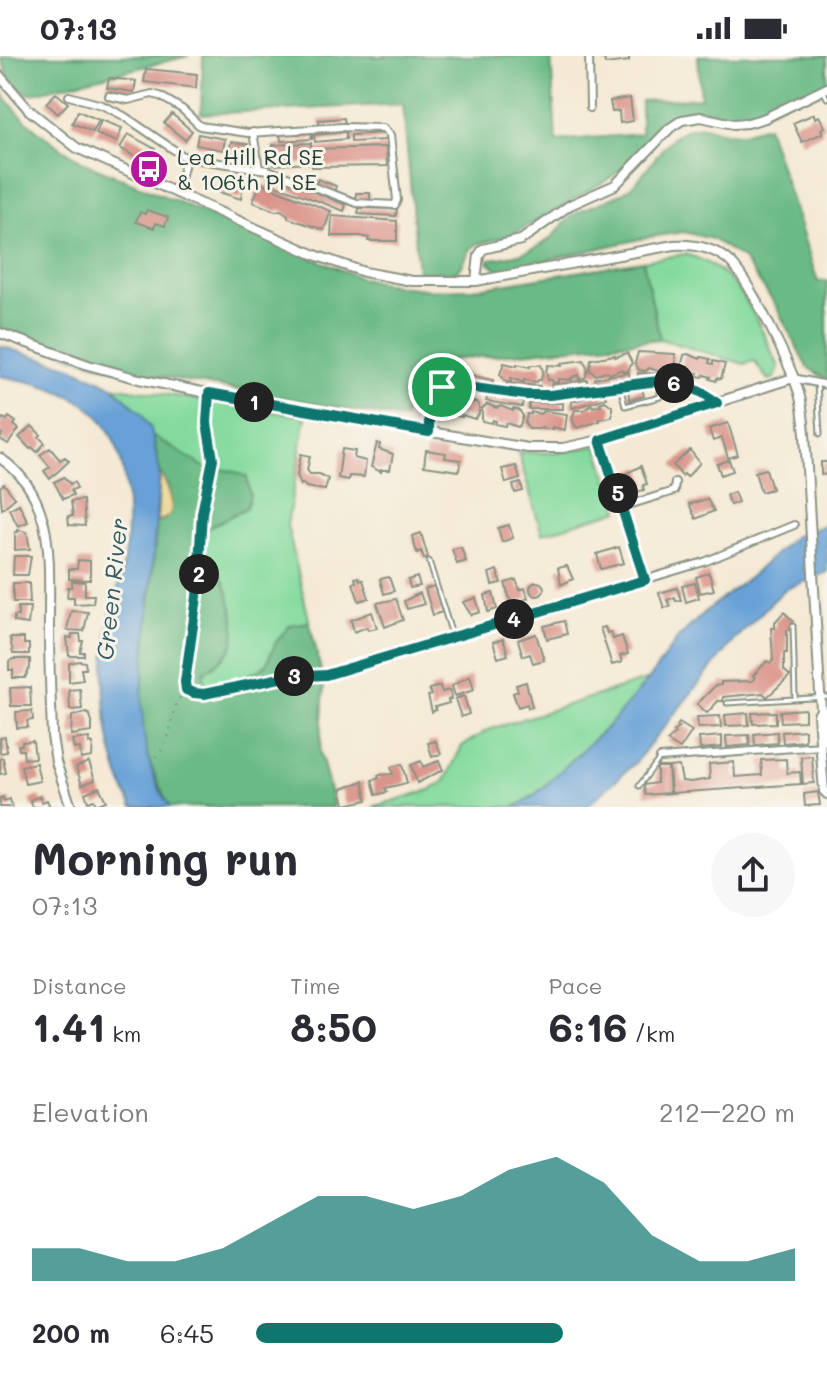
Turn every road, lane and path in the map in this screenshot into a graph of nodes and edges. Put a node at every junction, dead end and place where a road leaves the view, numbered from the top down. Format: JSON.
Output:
{"nodes":[{"id":1,"x":589,"y":56,"type":"edge"},
{"id":2,"x":0,"y":76,"type":"edge"},
{"id":3,"x":826,"y":92,"type":"edge"},
{"id":4,"x":69,"y":96,"type":"dead end"},
{"id":5,"x":109,"y":96,"type":"dead end"},
{"id":6,"x":590,"y":108,"type":"dead end"},
{"id":7,"x":253,"y":132,"type":"junction"},
{"id":8,"x":186,"y":158,"type":"junction"},
{"id":9,"x":259,"y":169,"type":"junction"},
{"id":10,"x":177,"y":194,"type":"junction"},
{"id":11,"x":476,"y":281,"type":"junction"},
{"id":12,"x":0,"y":333,"type":"edge"},
{"id":13,"x":793,"y":378,"type":"junction"},
{"id":14,"x":660,"y":381,"type":"junction"},
{"id":15,"x":817,"y":383,"type":"junction"},
{"id":16,"x":620,"y":385,"type":"junction"},
{"id":17,"x":827,"y":385,"type":"edge"},
{"id":18,"x":209,"y":393,"type":"junction"},
{"id":19,"x":717,"y":403,"type":"junction"},
{"id":20,"x":429,"y":432,"type":"junction"},
{"id":21,"x":820,"y":434,"type":"dead end"},
{"id":22,"x":600,"y":440,"type":"junction"},
{"id":23,"x":0,"y":458,"type":"edge"},
{"id":24,"x":675,"y":482,"type":"dead end"},
{"id":25,"x":622,"y":507,"type":"junction"},
{"id":26,"x":794,"y":525,"type":"dead end"},
{"id":27,"x":429,"y":561,"type":"dead end"},
{"id":28,"x":645,"y":580,"type":"junction"},
{"id":29,"x":793,"y":626,"type":"dead end"},
{"id":30,"x":453,"y":638,"type":"junction"},
{"id":31,"x":326,"y":675,"type":"joint"},
{"id":32,"x":186,"y":690,"type":"junction"},
{"id":33,"x":795,"y":697,"type":"junction"},
{"id":34,"x":824,"y":697,"type":"edge"},
{"id":35,"x":727,"y":703,"type":"dead end"},
{"id":36,"x":824,"y":744,"type":"edge"},
{"id":37,"x":155,"y":757,"type":"dead end"},
{"id":38,"x":660,"y":758,"type":"joint"},
{"id":39,"x":824,"y":761,"type":"edge"},
{"id":40,"x":639,"y":786,"type":"dead end"},
{"id":41,"x":827,"y":794,"type":"edge"},
{"id":42,"x":71,"y":807,"type":"edge"}],
"edges":[{"from":1,"to":6,"type":"street"},
{"from":2,"to":10,"type":"street"},
{"from":3,"to":11,"type":"street"},
{"from":4,"to":8,"type":"street"},
{"from":5,"to":7,"type":"street"},
{"from":7,"to":9,"type":"street"},
{"from":7,"to":9,"type":"street"},
{"from":8,"to":9,"type":"street"},
{"from":8,"to":10,"type":"street"},
{"from":10,"to":11,"type":"street"},
{"from":11,"to":13,"type":"street"},
{"from":12,"to":18,"type":"street"},
{"from":13,"to":15,"type":"street"},
{"from":13,"to":19,"type":"street"},
{"from":13,"to":34,"type":"street"},
{"from":14,"to":16,"type":"lane"},
{"from":14,"to":16,"type":"lane"},
{"from":14,"to":19,"type":"lane"},
{"from":15,"to":17,"type":"street"},
{"from":15,"to":21,"type":"lane"},
{"from":16,"to":20,"type":"lane"},
{"from":18,"to":20,"type":"street"},
{"from":18,"to":32,"type":"path"},
{"from":19,"to":22,"type":"street"},
{"from":20,"to":22,"type":"street"},
{"from":22,"to":25,"type":"street"},
{"from":23,"to":42,"type":"street"},
{"from":24,"to":25,"type":"street"},
{"from":25,"to":28,"type":"street"},
{"from":26,"to":28,"type":"street"},
{"from":27,"to":30,"type":"lane"},
{"from":28,"to":30,"type":"street"},
{"from":29,"to":33,"type":"lane"},
{"from":30,"to":31,"type":"street"},
{"from":31,"to":32,"type":"path"},
{"from":32,"to":37,"type":"path"},
{"from":33,"to":34,"type":"lane"},
{"from":33,"to":35,"type":"lane"},
{"from":34,"to":36,"type":"street"},
{"from":36,"to":38,"type":"street"},
{"from":36,"to":39,"type":"street"},
{"from":38,"to":40,"type":"lane"},
{"from":39,"to":41,"type":"street"}]}
